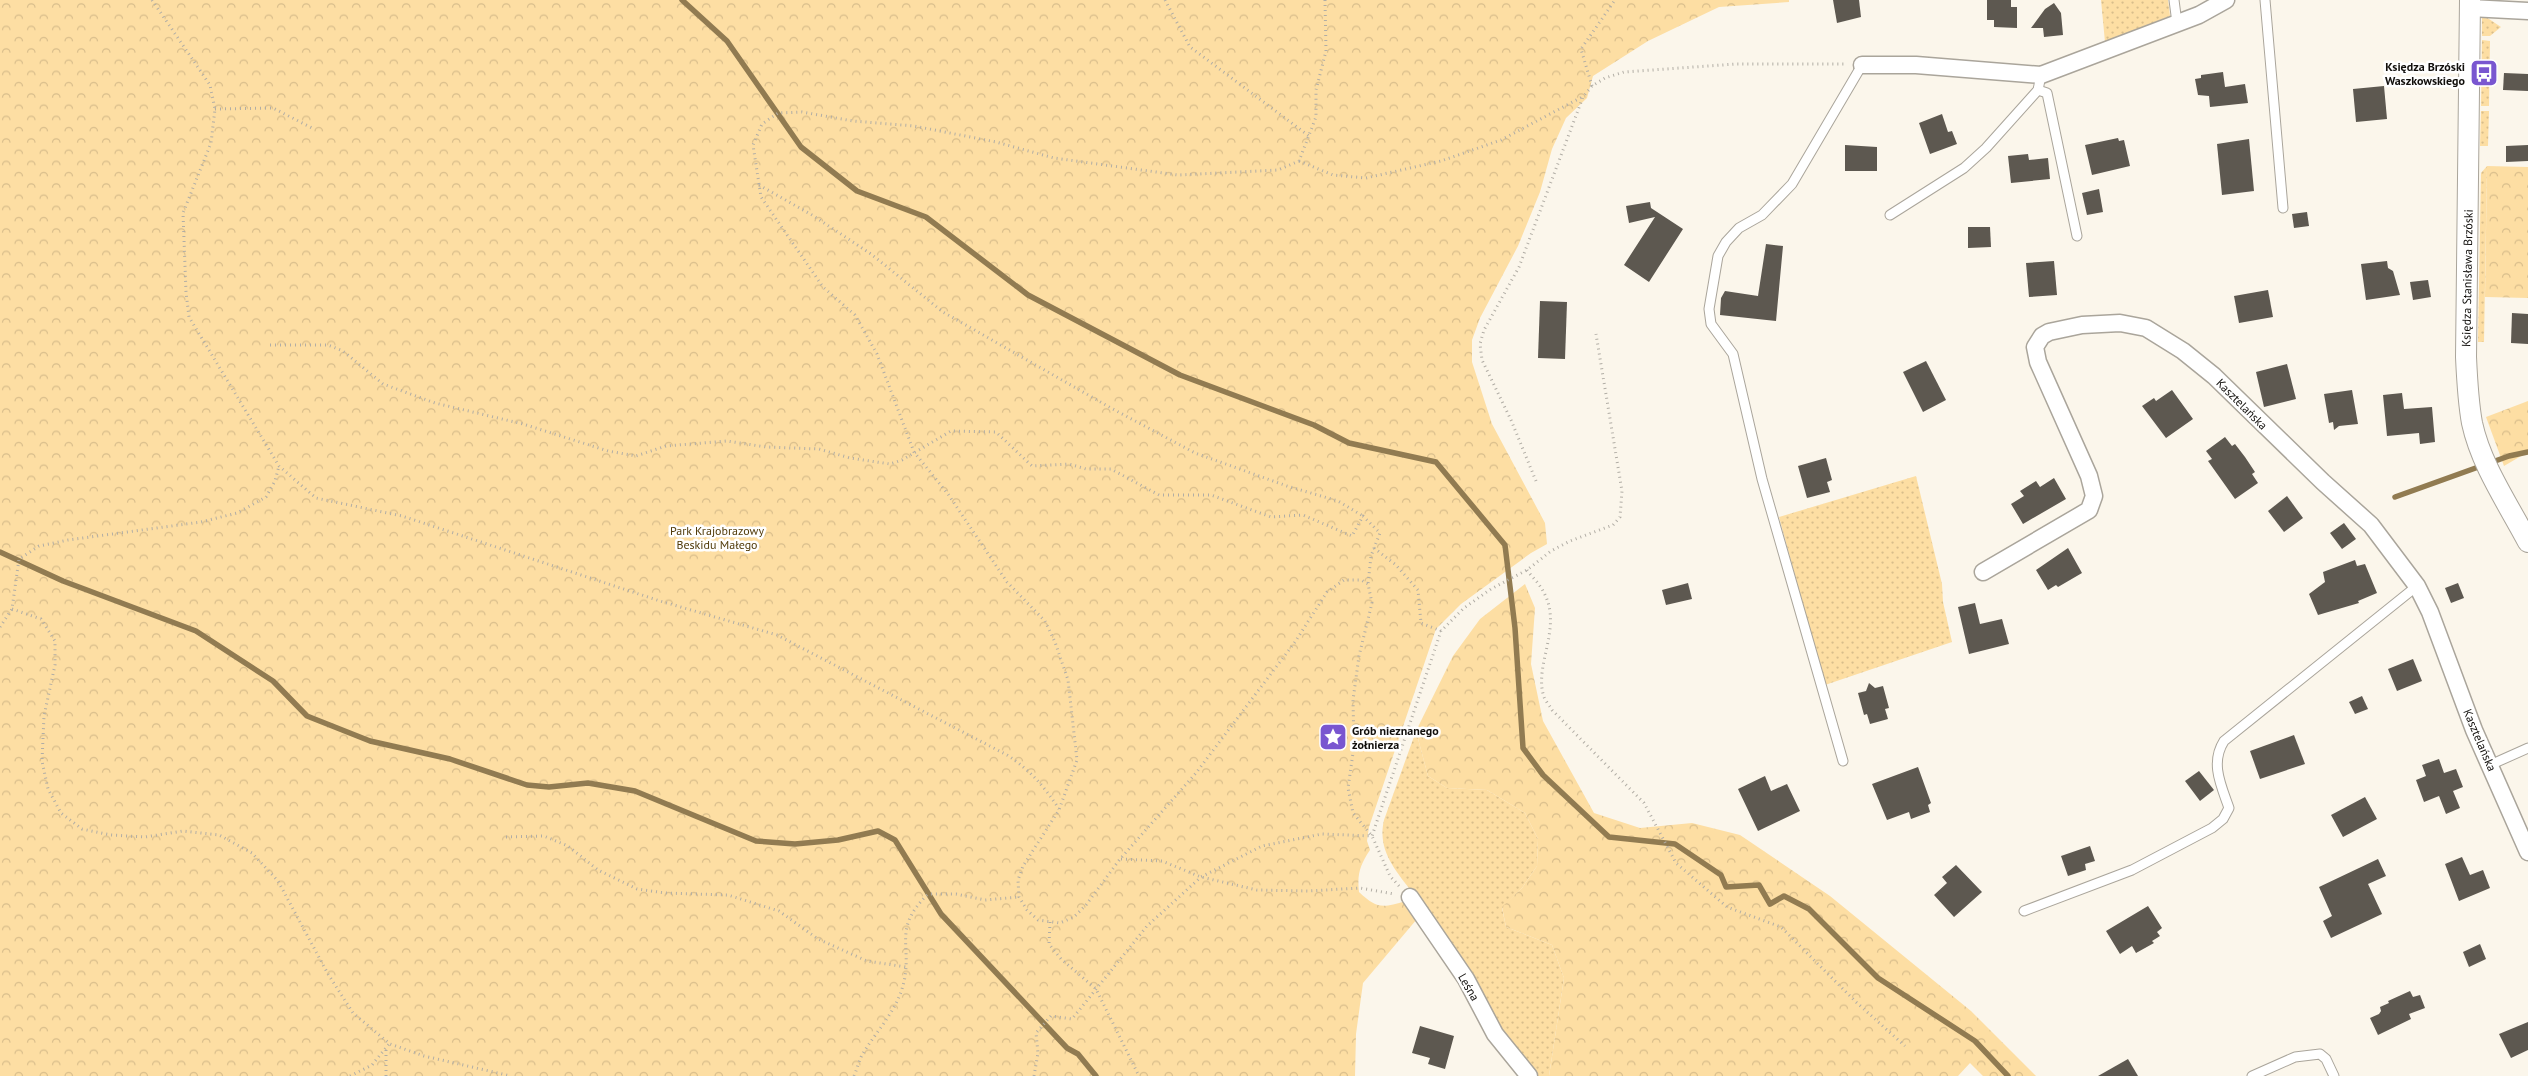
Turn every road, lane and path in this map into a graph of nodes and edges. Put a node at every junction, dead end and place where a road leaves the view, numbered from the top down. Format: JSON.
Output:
{"nodes":[{"id":1,"x":152,"y":0,"type":"edge"},
{"id":2,"x":1165,"y":0,"type":"edge"},
{"id":3,"x":1325,"y":0,"type":"edge"},
{"id":4,"x":1615,"y":0,"type":"edge"},
{"id":5,"x":2174,"y":0,"type":"edge"},
{"id":6,"x":2226,"y":0,"type":"edge"},
{"id":7,"x":2265,"y":0,"type":"edge"},
{"id":8,"x":2470,"y":4,"type":"edge"},
{"id":9,"x":2528,"y":11,"type":"edge"},
{"id":10,"x":2177,"y":23,"type":"junction"},
{"id":11,"x":1862,"y":65,"type":"junction"},
{"id":12,"x":2040,"y":82,"type":"junction"},
{"id":13,"x":1592,"y":86,"type":"junction"},
{"id":14,"x":1583,"y":97,"type":"junction"},
{"id":15,"x":215,"y":109,"type":"junction"},
{"id":16,"x":312,"y":128,"type":"dead end"},
{"id":17,"x":1309,"y":136,"type":"junction"},
{"id":18,"x":1299,"y":161,"type":"junction"},
{"id":19,"x":758,"y":185,"type":"junction"},
{"id":20,"x":2283,"y":208,"type":"dead end"},
{"id":21,"x":1890,"y":215,"type":"dead end"},
{"id":22,"x":2077,"y":236,"type":"dead end"},
{"id":23,"x":1596,"y":334,"type":"dead end"},
{"id":24,"x":270,"y":345,"type":"dead end"},
{"id":25,"x":914,"y":452,"type":"junction"},
{"id":26,"x":278,"y":466,"type":"junction"},
{"id":27,"x":1536,"y":482,"type":"dead end"},
{"id":28,"x":1363,"y":516,"type":"junction"},
{"id":29,"x":2528,"y":542,"type":"edge"},
{"id":30,"x":1374,"y":548,"type":"junction"},
{"id":31,"x":1526,"y":570,"type":"junction"},
{"id":32,"x":1983,"y":572,"type":"dead end"},
{"id":33,"x":1368,"y":584,"type":"junction"},
{"id":34,"x":2417,"y":586,"type":"junction"},
{"id":35,"x":12,"y":609,"type":"junction"},
{"id":36,"x":0,"y":627,"type":"edge"},
{"id":37,"x":1441,"y":631,"type":"junction"},
{"id":38,"x":2528,"y":748,"type":"edge"},
{"id":39,"x":1842,"y":762,"type":"dead end"},
{"id":40,"x":2490,"y":765,"type":"junction"},
{"id":41,"x":1059,"y":810,"type":"junction"},
{"id":42,"x":1372,"y":836,"type":"junction"},
{"id":43,"x":506,"y":837,"type":"dead end"},
{"id":44,"x":2528,"y":852,"type":"edge"},
{"id":45,"x":1120,"y":859,"type":"junction"},
{"id":46,"x":1201,"y":877,"type":"junction"},
{"id":47,"x":1019,"y":897,"type":"junction"},
{"id":48,"x":1410,"y":897,"type":"junction"},
{"id":49,"x":2024,"y":911,"type":"dead end"},
{"id":50,"x":1050,"y":922,"type":"junction"},
{"id":51,"x":906,"y":967,"type":"junction"},
{"id":52,"x":1096,"y":989,"type":"junction"},
{"id":53,"x":390,"y":1044,"type":"junction"},
{"id":54,"x":1905,"y":1046,"type":"dead end"},
{"id":55,"x":386,"y":1050,"type":"junction"},
{"id":56,"x":350,"y":1076,"type":"edge"},
{"id":57,"x":386,"y":1076,"type":"edge"},
{"id":58,"x":511,"y":1076,"type":"edge"},
{"id":59,"x":854,"y":1076,"type":"edge"},
{"id":60,"x":1034,"y":1076,"type":"edge"},
{"id":61,"x":1139,"y":1076,"type":"edge"},
{"id":62,"x":1529,"y":1076,"type":"edge"},
{"id":63,"x":2252,"y":1076,"type":"edge"},
{"id":64,"x":2334,"y":1076,"type":"edge"}],
"edges":[{"from":1,"to":15,"type":"path"},
{"from":2,"to":17,"type":"path"},
{"from":3,"to":17,"type":"path"},
{"from":4,"to":13,"type":"path"},
{"from":5,"to":10,"type":"lane"},
{"from":6,"to":10,"type":"street"},
{"from":7,"to":20,"type":"lane"},
{"from":8,"to":9,"type":"street"},
{"from":8,"to":29,"type":"street","name":"Księdza Stanisława Brzóski"},
{"from":10,"to":12,"type":"street"},
{"from":11,"to":12,"type":"street"},
{"from":11,"to":13,"type":"path"},
{"from":11,"to":39,"type":"lane"},
{"from":12,"to":21,"type":"lane"},
{"from":12,"to":22,"type":"lane"},
{"from":13,"to":14,"type":"path"},
{"from":14,"to":18,"type":"path"},
{"from":14,"to":27,"type":"path"},
{"from":15,"to":16,"type":"path"},
{"from":15,"to":26,"type":"path"},
{"from":17,"to":18,"type":"path"},
{"from":18,"to":19,"type":"path"},
{"from":19,"to":25,"type":"path"},
{"from":19,"to":28,"type":"path"},
{"from":23,"to":31,"type":"path"},
{"from":24,"to":25,"type":"path"},
{"from":25,"to":28,"type":"path"},
{"from":25,"to":41,"type":"path"},
{"from":26,"to":35,"type":"path"},
{"from":26,"to":41,"type":"path"},
{"from":28,"to":30,"type":"path"},
{"from":30,"to":33,"type":"path"},
{"from":30,"to":37,"type":"path"},
{"from":31,"to":37,"type":"path"},
{"from":31,"to":54,"type":"path"},
{"from":32,"to":34,"type":"street","name":"Kasztelańska"},
{"from":33,"to":42,"type":"path"},
{"from":33,"to":45,"type":"path"},
{"from":34,"to":40,"type":"street","name":"Kasztelańska"},
{"from":34,"to":49,"type":"lane"},
{"from":35,"to":36,"type":"path"},
{"from":35,"to":53,"type":"path"},
{"from":37,"to":42,"type":"path"},
{"from":38,"to":40,"type":"lane"},
{"from":40,"to":44,"type":"street","name":"Kasztelańska"},
{"from":41,"to":47,"type":"path"},
{"from":42,"to":46,"type":"path"},
{"from":42,"to":48,"type":"path"},
{"from":43,"to":51,"type":"path"},
{"from":45,"to":46,"type":"path"},
{"from":45,"to":50,"type":"path"},
{"from":46,"to":48,"type":"path"},
{"from":46,"to":52,"type":"path"},
{"from":47,"to":50,"type":"path"},
{"from":47,"to":51,"type":"path"},
{"from":48,"to":62,"type":"street","name":"Leśna"},
{"from":50,"to":52,"type":"path"},
{"from":51,"to":59,"type":"path"},
{"from":52,"to":60,"type":"path"},
{"from":52,"to":61,"type":"path"},
{"from":53,"to":55,"type":"path"},
{"from":53,"to":58,"type":"path"},
{"from":55,"to":56,"type":"path"},
{"from":55,"to":57,"type":"path"},
{"from":63,"to":64,"type":"lane"}]}
